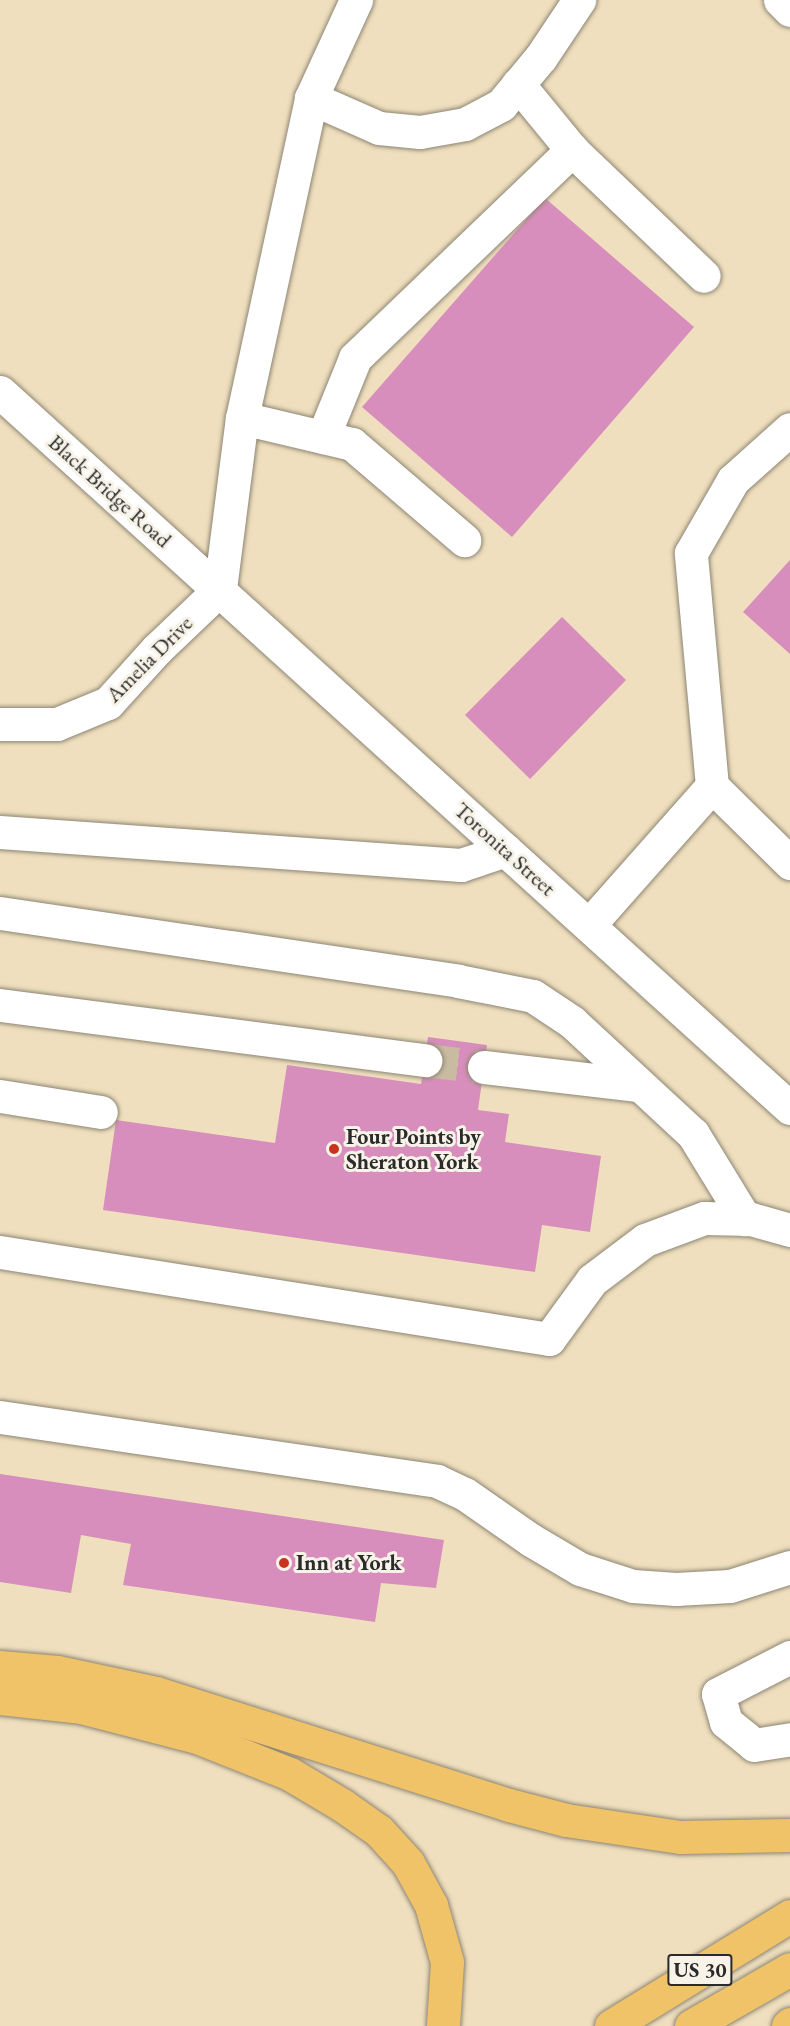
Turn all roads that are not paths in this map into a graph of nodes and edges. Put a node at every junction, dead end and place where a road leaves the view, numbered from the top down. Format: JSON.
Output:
{"nodes":[{"id":1,"x":356,"y":0,"type":"edge"},
{"id":2,"x":579,"y":0,"type":"edge"},
{"id":3,"x":780,"y":0,"type":"edge"},
{"id":4,"x":790,"y":10,"type":"edge"},
{"id":5,"x":518,"y":84,"type":"junction"},
{"id":6,"x":311,"y":98,"type":"junction"},
{"id":7,"x":572,"y":150,"type":"junction"},
{"id":8,"x":704,"y":276,"type":"dead end"},
{"id":9,"x":1,"y":393,"type":"edge"},
{"id":10,"x":242,"y":418,"type":"junction"},
{"id":11,"x":790,"y":429,"type":"edge"},
{"id":12,"x":323,"y":437,"type":"junction"},
{"id":13,"x":464,"y":540,"type":"dead end"},
{"id":14,"x":220,"y":589,"type":"junction"},
{"id":15,"x":0,"y":724,"type":"edge"},
{"id":16,"x":712,"y":786,"type":"junction"},
{"id":17,"x":0,"y":832,"type":"edge"},
{"id":18,"x":506,"y":850,"type":"junction"},
{"id":19,"x":790,"y":863,"type":"edge"},
{"id":20,"x":0,"y":913,"type":"edge"},
{"id":21,"x":589,"y":925,"type":"junction"},
{"id":22,"x":0,"y":1005,"type":"edge"},
{"id":23,"x":425,"y":1060,"type":"tunnel mouth"},
{"id":24,"x":484,"y":1068,"type":"tunnel mouth"},
{"id":25,"x":638,"y":1085,"type":"junction"},
{"id":26,"x":0,"y":1096,"type":"edge"},
{"id":27,"x":790,"y":1108,"type":"edge"},
{"id":28,"x":101,"y":1112,"type":"dead end"},
{"id":29,"x":745,"y":1218,"type":"junction"},
{"id":30,"x":790,"y":1230,"type":"edge"},
{"id":31,"x":0,"y":1252,"type":"edge"},
{"id":32,"x":0,"y":1417,"type":"edge"},
{"id":33,"x":790,"y":1567,"type":"edge"},
{"id":34,"x":790,"y":1657,"type":"edge"},
{"id":35,"x":0,"y":1667,"type":"edge"},
{"id":36,"x":0,"y":1698,"type":"edge"},
{"id":37,"x":790,"y":1739,"type":"edge"},
{"id":38,"x":790,"y":1835,"type":"edge"},
{"id":39,"x":790,"y":1916,"type":"edge"},
{"id":40,"x":790,"y":1969,"type":"edge"},
{"id":41,"x":443,"y":2026,"type":"edge"},
{"id":42,"x":611,"y":2026,"type":"edge"},
{"id":43,"x":691,"y":2026,"type":"edge"}],
"edges":[{"from":1,"to":6,"type":"street"},
{"from":2,"to":5,"type":"street"},
{"from":3,"to":4,"type":"street"},
{"from":5,"to":6,"type":"street"},
{"from":5,"to":7,"type":"street"},
{"from":6,"to":10,"type":"street"},
{"from":7,"to":8,"type":"street"},
{"from":7,"to":12,"type":"street"},
{"from":9,"to":14,"type":"street","name":"Black Bridge Road"},
{"from":10,"to":12,"type":"street"},
{"from":10,"to":14,"type":"street"},
{"from":11,"to":16,"type":"street"},
{"from":12,"to":13,"type":"street"},
{"from":14,"to":15,"type":"street","name":"Amelia Drive"},
{"from":14,"to":18,"type":"street","name":"Toronita Street"},
{"from":16,"to":19,"type":"street"},
{"from":16,"to":21,"type":"street"},
{"from":17,"to":18,"type":"street"},
{"from":18,"to":21,"type":"street","name":"Toronita Street"},
{"from":20,"to":25,"type":"street"},
{"from":21,"to":27,"type":"street","name":"Toronita Street"},
{"from":22,"to":23,"type":"street"},
{"from":24,"to":25,"type":"street"},
{"from":25,"to":29,"type":"street"},
{"from":26,"to":28,"type":"street"},
{"from":29,"to":30,"type":"street"},
{"from":29,"to":31,"type":"street"},
{"from":32,"to":33,"type":"street"},
{"from":34,"to":37,"type":"street"},
{"from":35,"to":38,"type":"highway"},
{"from":36,"to":41,"type":"highway"},
{"from":39,"to":42,"type":"highway","number":"US 30"},
{"from":40,"to":43,"type":"highway","number":"US 30"}]}
